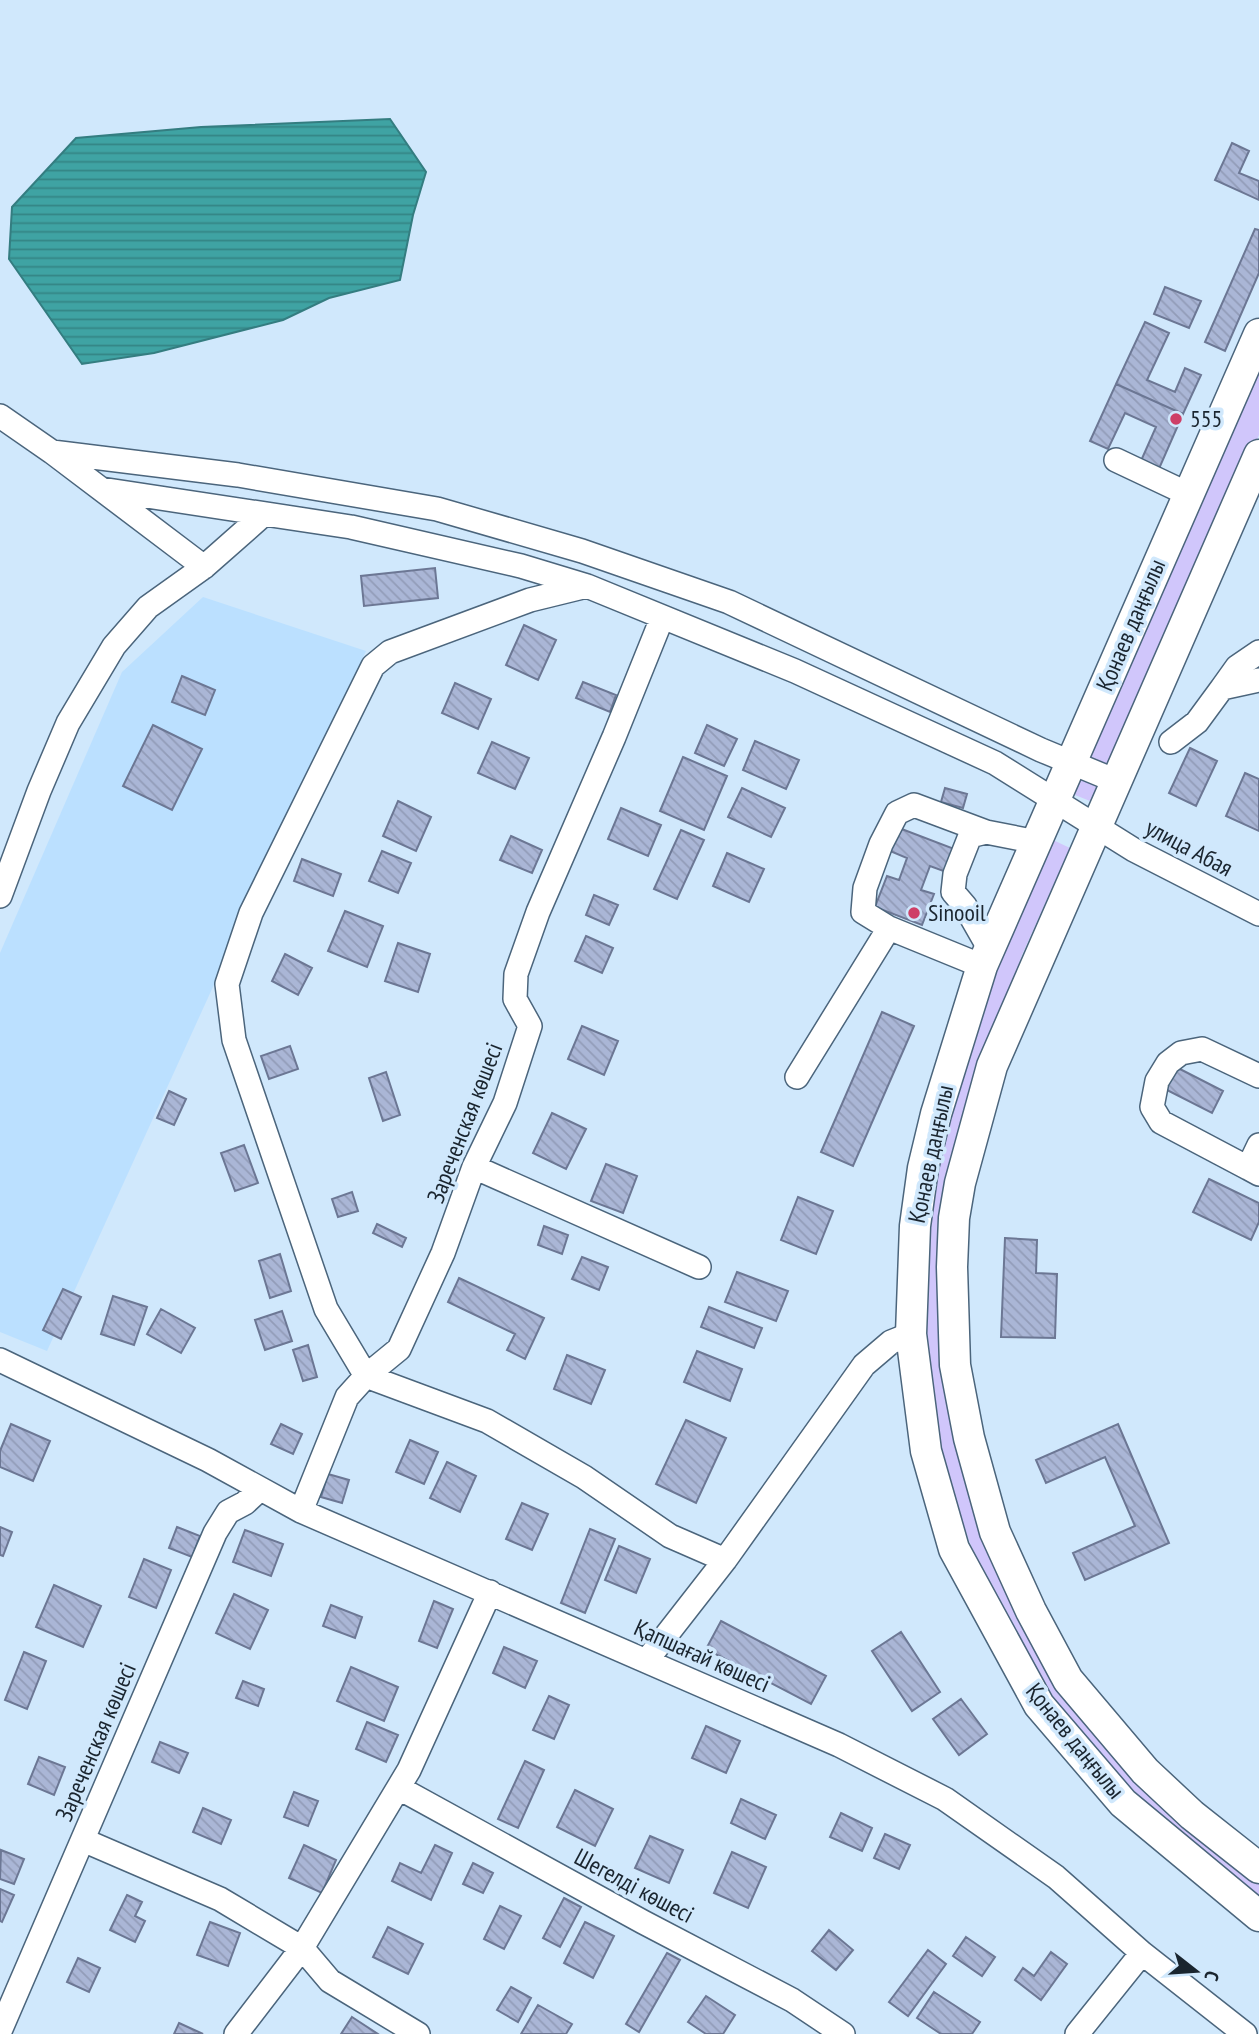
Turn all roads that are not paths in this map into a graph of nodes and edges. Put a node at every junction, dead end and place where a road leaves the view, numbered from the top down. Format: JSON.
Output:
{"nodes":[{"id":1,"x":1259,"y":334,"type":"edge"},
{"id":2,"x":0,"y":416,"type":"edge"},
{"id":3,"x":52,"y":452,"type":"junction"},
{"id":4,"x":1259,"y":455,"type":"edge"},
{"id":5,"x":1116,"y":460,"type":"dead end"},
{"id":6,"x":101,"y":489,"type":"junction"},
{"id":7,"x":1188,"y":494,"type":"junction"},
{"id":8,"x":264,"y":514,"type":"junction"},
{"id":9,"x":204,"y":566,"type":"junction"},
{"id":10,"x":587,"y":586,"type":"junction"},
{"id":11,"x":662,"y":618,"type":"junction"},
{"id":12,"x":1259,"y":652,"type":"edge"},
{"id":13,"x":1259,"y":680,"type":"edge"},
{"id":14,"x":1223,"y":688,"type":"junction"},
{"id":15,"x":1171,"y":742,"type":"dead end"},
{"id":16,"x":1072,"y":763,"type":"junction"},
{"id":17,"x":1116,"y":781,"type":"junction"},
{"id":18,"x":1055,"y":800,"type":"junction"},
{"id":19,"x":1098,"y":825,"type":"junction"},
{"id":20,"x":985,"y":832,"type":"junction"},
{"id":21,"x":1037,"y":842,"type":"junction"},
{"id":22,"x":0,"y":896,"type":"edge"},
{"id":23,"x":1259,"y":914,"type":"edge"},
{"id":24,"x":889,"y":928,"type":"junction"},
{"id":25,"x":986,"y":957,"type":"junction"},
{"id":26,"x":1259,"y":1076,"type":"edge"},
{"id":27,"x":797,"y":1077,"type":"dead end"},
{"id":28,"x":1259,"y":1144,"type":"edge"},
{"id":29,"x":474,"y":1167,"type":"junction"},
{"id":30,"x":1253,"y":1171,"type":"edge"},
{"id":31,"x":699,"y":1267,"type":"dead end"},
{"id":32,"x":911,"y":1334,"type":"junction"},
{"id":33,"x":0,"y":1360,"type":"edge"},
{"id":34,"x":366,"y":1376,"type":"junction"},
{"id":35,"x":260,"y":1489,"type":"junction"},
{"id":36,"x":301,"y":1511,"type":"junction"},
{"id":37,"x":725,"y":1560,"type":"junction"},
{"id":38,"x":489,"y":1592,"type":"junction"},
{"id":39,"x":647,"y":1660,"type":"junction"},
{"id":40,"x":399,"y":1788,"type":"junction"},
{"id":41,"x":83,"y":1840,"type":"junction"},
{"id":42,"x":1259,"y":1868,"type":"edge"},
{"id":43,"x":1259,"y":1916,"type":"edge"},
{"id":44,"x":302,"y":1948,"type":"junction"},
{"id":45,"x":1142,"y":1953,"type":"junction"},
{"id":46,"x":0,"y":2031,"type":"edge"},
{"id":47,"x":236,"y":2034,"type":"edge"},
{"id":48,"x":418,"y":2034,"type":"edge"},
{"id":49,"x":843,"y":2034,"type":"edge"},
{"id":50,"x":1077,"y":2034,"type":"edge"},
{"id":51,"x":1245,"y":2034,"type":"edge"}],
"edges":[{"from":1,"to":7,"type":"main road","name":"Қонаев даңғылы"},
{"from":2,"to":3,"type":"street"},
{"from":3,"to":6,"type":"street"},
{"from":3,"to":16,"type":"street"},
{"from":4,"to":17,"type":"main road","name":"Қонаев даңғылы"},
{"from":5,"to":7,"type":"street"},
{"from":6,"to":8,"type":"street","name":"улица Абая"},
{"from":6,"to":9,"type":"street"},
{"from":7,"to":16,"type":"main road","name":"Қонаев даңғылы"},
{"from":8,"to":9,"type":"street"},
{"from":8,"to":10,"type":"street","name":"улица Абая"},
{"from":9,"to":22,"type":"street"},
{"from":10,"to":11,"type":"street","name":"улица Абая"},
{"from":10,"to":34,"type":"street"},
{"from":11,"to":18,"type":"street","name":"улица Абая"},
{"from":11,"to":29,"type":"street","name":"Зареченская көшесі"},
{"from":12,"to":14,"type":"street"},
{"from":13,"to":14,"type":"street"},
{"from":14,"to":15,"type":"street"},
{"from":16,"to":17,"type":"street"},
{"from":16,"to":18,"type":"main road","name":"Қонаев даңғылы"},
{"from":17,"to":19,"type":"main road","name":"Қонаев даңғылы"},
{"from":18,"to":19,"type":"street","name":"улица Абая"},
{"from":18,"to":21,"type":"main road","name":"Қонаев даңғылы"},
{"from":19,"to":23,"type":"street","name":"улица Абая"},
{"from":19,"to":42,"type":"main road","name":"Қонаев даңғылы"},
{"from":20,"to":21,"type":"street"},
{"from":20,"to":24,"type":"street"},
{"from":20,"to":25,"type":"street"},
{"from":21,"to":25,"type":"main road","name":"Қонаев даңғылы"},
{"from":24,"to":25,"type":"street"},
{"from":24,"to":27,"type":"street"},
{"from":25,"to":32,"type":"main road","name":"Қонаев даңғылы"},
{"from":26,"to":30,"type":"street"},
{"from":28,"to":30,"type":"street"},
{"from":29,"to":31,"type":"street"},
{"from":29,"to":34,"type":"street","name":"Зареченская көшесі"},
{"from":32,"to":37,"type":"street"},
{"from":32,"to":43,"type":"main road","name":"Қонаев даңғылы"},
{"from":33,"to":35,"type":"street","name":"Қапшағай көшесі"},
{"from":34,"to":36,"type":"street","name":"Зареченская көшесі"},
{"from":34,"to":37,"type":"street"},
{"from":35,"to":36,"type":"street","name":"Қапшағай көшесі"},
{"from":35,"to":41,"type":"street","name":"Зареченская көшесі"},
{"from":36,"to":38,"type":"street","name":"Қапшағай көшесі"},
{"from":37,"to":39,"type":"street"},
{"from":38,"to":39,"type":"street","name":"Қапшағай көшесі"},
{"from":38,"to":40,"type":"street"},
{"from":39,"to":45,"type":"street","name":"Қапшағай көшесі"},
{"from":40,"to":44,"type":"street"},
{"from":40,"to":49,"type":"street","name":"Шегелді көшесі"},
{"from":41,"to":44,"type":"street"},
{"from":41,"to":46,"type":"street","name":"Зареченская көшесі"},
{"from":44,"to":47,"type":"street"},
{"from":44,"to":48,"type":"street"},
{"from":45,"to":50,"type":"street"},
{"from":45,"to":51,"type":"street","name":"Қапшағай көшесі"}]}
